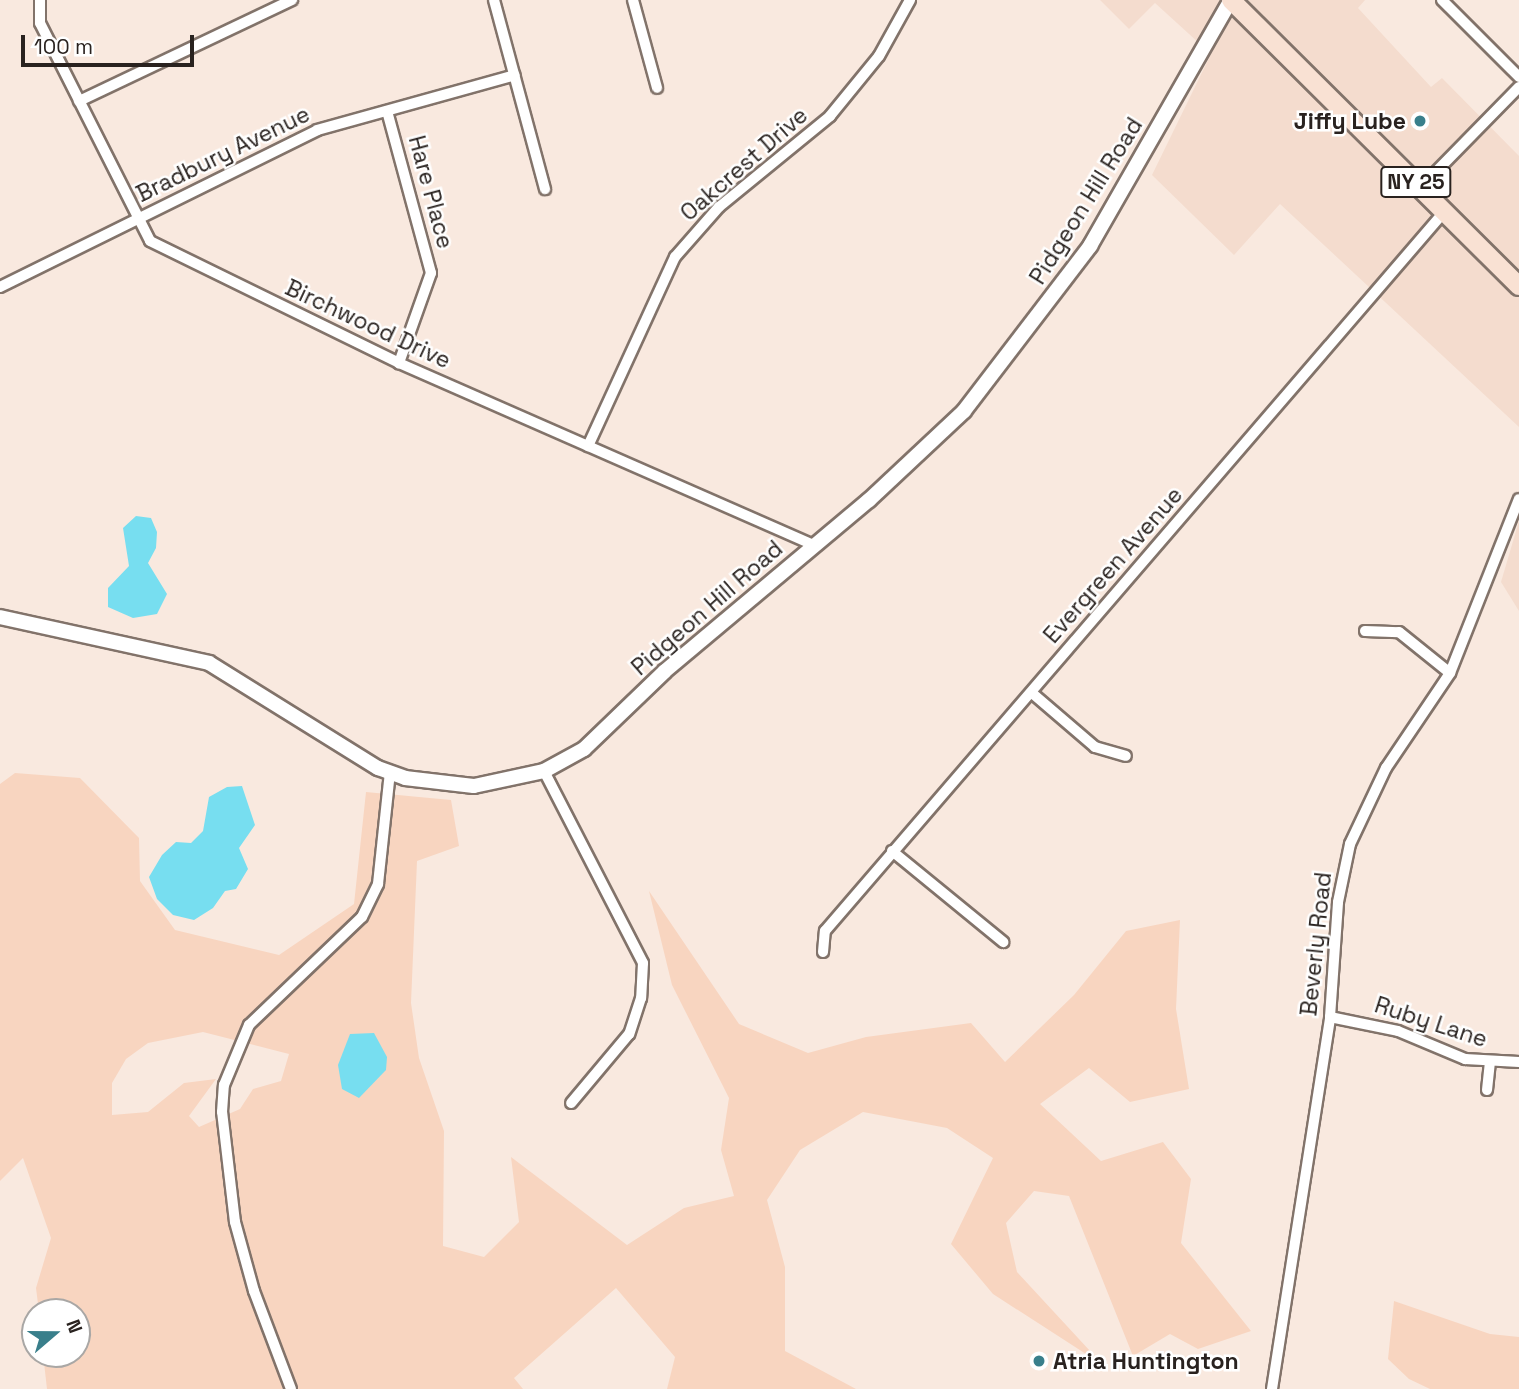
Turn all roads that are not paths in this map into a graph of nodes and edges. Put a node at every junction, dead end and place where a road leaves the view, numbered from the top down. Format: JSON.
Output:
{"nodes":[{"id":1,"x":40,"y":0,"type":"edge"},
{"id":2,"x":292,"y":0,"type":"edge"},
{"id":3,"x":494,"y":0,"type":"edge"},
{"id":4,"x":633,"y":0,"type":"edge"},
{"id":5,"x":911,"y":0,"type":"edge"},
{"id":6,"x":1231,"y":0,"type":"edge"},
{"id":7,"x":1442,"y":0,"type":"edge"},
{"id":8,"x":515,"y":75,"type":"junction"},
{"id":9,"x":1519,"y":77,"type":"edge"},
{"id":10,"x":1519,"y":87,"type":"edge"},
{"id":11,"x":657,"y":88,"type":"dead end"},
{"id":12,"x":79,"y":101,"type":"junction"},
{"id":13,"x":387,"y":111,"type":"junction"},
{"id":14,"x":1421,"y":187,"type":"junction"},
{"id":15,"x":545,"y":189,"type":"dead end"},
{"id":16,"x":1446,"y":211,"type":"junction"},
{"id":17,"x":137,"y":219,"type":"junction"},
{"id":18,"x":1519,"y":286,"type":"edge"},
{"id":19,"x":0,"y":287,"type":"edge"},
{"id":20,"x":399,"y":363,"type":"junction"},
{"id":21,"x":588,"y":446,"type":"junction"},
{"id":22,"x":1519,"y":499,"type":"edge"},
{"id":23,"x":815,"y":546,"type":"junction"},
{"id":24,"x":0,"y":617,"type":"edge"},
{"id":25,"x":1365,"y":631,"type":"dead end"},
{"id":26,"x":1450,"y":673,"type":"junction"},
{"id":27,"x":1032,"y":693,"type":"junction"},
{"id":28,"x":1126,"y":756,"type":"dead end"},
{"id":29,"x":544,"y":771,"type":"junction"},
{"id":30,"x":390,"y":772,"type":"junction"},
{"id":31,"x":892,"y":851,"type":"junction"},
{"id":32,"x":1003,"y":942,"type":"dead end"},
{"id":33,"x":823,"y":952,"type":"dead end"},
{"id":34,"x":1330,"y":1017,"type":"junction"},
{"id":35,"x":1519,"y":1062,"type":"edge"},
{"id":36,"x":1490,"y":1063,"type":"junction"},
{"id":37,"x":1487,"y":1090,"type":"dead end"},
{"id":38,"x":571,"y":1103,"type":"dead end"},
{"id":39,"x":291,"y":1389,"type":"edge"},
{"id":40,"x":1272,"y":1389,"type":"edge"}],
"edges":[{"from":1,"to":12,"type":"street","name":"Birchwood Drive"},
{"from":2,"to":12,"type":"street"},
{"from":3,"to":8,"type":"street"},
{"from":4,"to":11,"type":"street"},
{"from":5,"to":21,"type":"street","name":"Oakcrest Drive"},
{"from":6,"to":14,"type":"main road","number":"NY 25"},
{"from":6,"to":23,"type":"street","name":"Pidgeon Hill Road"},
{"from":7,"to":9,"type":"street"},
{"from":8,"to":13,"type":"street","name":"Bradbury Avenue"},
{"from":8,"to":15,"type":"street"},
{"from":10,"to":14,"type":"street"},
{"from":12,"to":17,"type":"street","name":"Birchwood Drive"},
{"from":13,"to":17,"type":"street","name":"Bradbury Avenue"},
{"from":13,"to":20,"type":"street","name":"Hare Place"},
{"from":14,"to":16,"type":"main road","number":"NY 25"},
{"from":16,"to":18,"type":"main road","number":"NY 25"},
{"from":16,"to":27,"type":"street","name":"Evergreen Avenue"},
{"from":17,"to":19,"type":"street","name":"Bradbury Avenue"},
{"from":17,"to":20,"type":"street","name":"Birchwood Drive"},
{"from":20,"to":21,"type":"street","name":"Birchwood Drive"},
{"from":21,"to":23,"type":"street","name":"Birchwood Drive"},
{"from":22,"to":26,"type":"street","name":"Beverly Road"},
{"from":23,"to":29,"type":"street","name":"Pidgeon Hill Road"},
{"from":24,"to":30,"type":"street","name":"Pidgeon Hill Road"},
{"from":25,"to":26,"type":"street"},
{"from":26,"to":34,"type":"street","name":"Beverly Road"},
{"from":27,"to":28,"type":"street"},
{"from":27,"to":31,"type":"street","name":"Evergreen Avenue"},
{"from":29,"to":30,"type":"street","name":"Pidgeon Hill Road"},
{"from":29,"to":38,"type":"street"},
{"from":30,"to":39,"type":"street"},
{"from":31,"to":32,"type":"street"},
{"from":31,"to":33,"type":"street","name":"Evergreen Avenue"},
{"from":34,"to":36,"type":"street","name":"Ruby Lane"},
{"from":34,"to":40,"type":"street","name":"Beverly Road"},
{"from":35,"to":36,"type":"street","name":"Ruby Lane"},
{"from":36,"to":37,"type":"street"}]}
